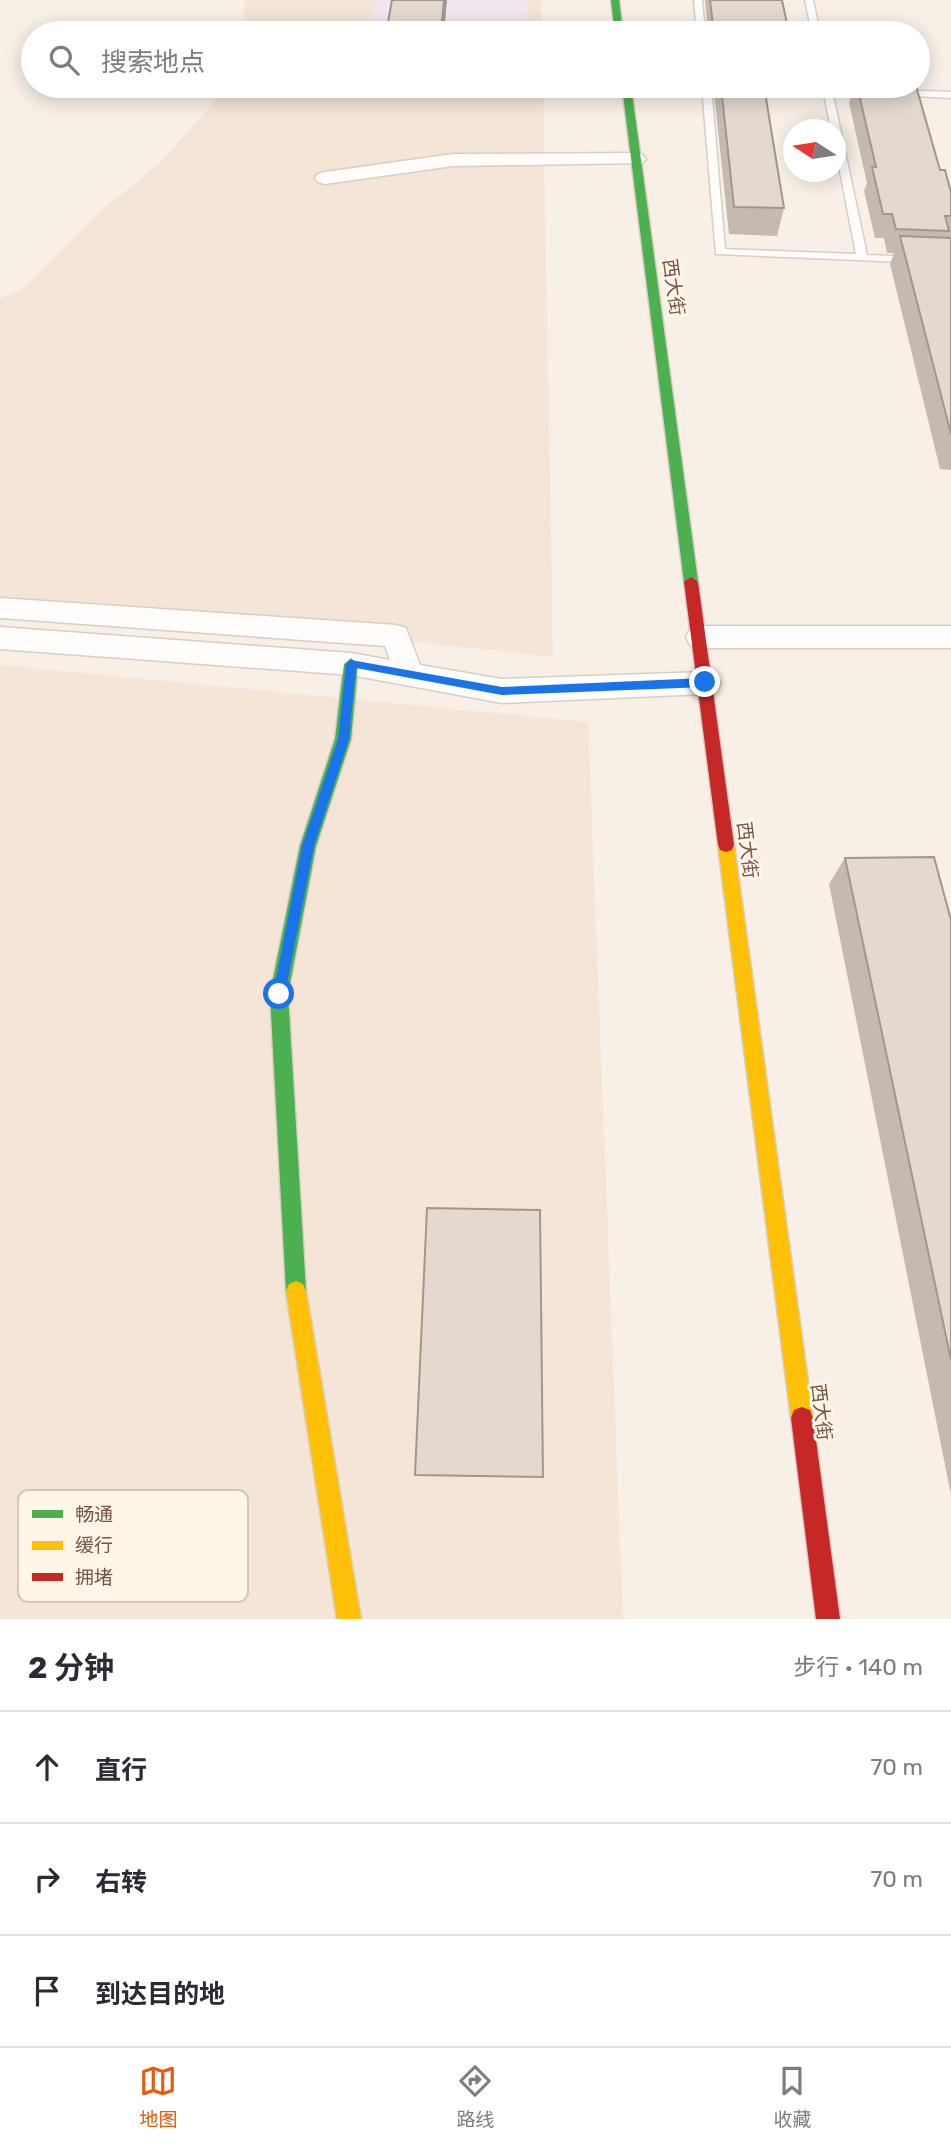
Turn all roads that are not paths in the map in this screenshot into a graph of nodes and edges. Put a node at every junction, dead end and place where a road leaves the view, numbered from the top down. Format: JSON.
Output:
{"nodes":[{"id":1,"x":615,"y":0,"type":"edge"},
{"id":2,"x":698,"y":0,"type":"edge"},
{"id":3,"x":809,"y":0,"type":"edge"},
{"id":4,"x":618,"y":21,"type":"edge"},
{"id":5,"x":700,"y":21,"type":"edge"},
{"id":6,"x":813,"y":21,"type":"edge"},
{"id":7,"x":930,"y":94,"type":"edge"},
{"id":8,"x":951,"y":95,"type":"edge"},
{"id":9,"x":628,"y":98,"type":"edge"},
{"id":10,"x":707,"y":98,"type":"edge"},
{"id":11,"x":830,"y":98,"type":"edge"},
{"id":12,"x":636,"y":159,"type":"junction"},
{"id":13,"x":325,"y":178,"type":"dead end"},
{"id":14,"x":862,"y":258,"type":"junction"},
{"id":15,"x":951,"y":261,"type":"edge"},
{"id":16,"x":0,"y":608,"type":"edge"},
{"id":17,"x":700,"y":637,"type":"junction"},
{"id":18,"x":951,"y":637,"type":"edge"},
{"id":19,"x":0,"y":638,"type":"edge"},
{"id":20,"x":351,"y":664,"type":"junction"},
{"id":21,"x":409,"y":674,"type":"junction"},
{"id":22,"x":705,"y":682,"type":"junction"},
{"id":23,"x":349,"y":1619,"type":"edge"},
{"id":24,"x":828,"y":1619,"type":"edge"}],
"edges":[{"from":1,"to":4,"type":"main road"},
{"from":2,"to":5,"type":"lane"},
{"from":3,"to":6,"type":"lane"},
{"from":7,"to":8,"type":"lane"},
{"from":9,"to":12,"type":"main road","name":"西大街"},
{"from":10,"to":14,"type":"lane"},
{"from":11,"to":14,"type":"lane"},
{"from":12,"to":13,"type":"street"},
{"from":12,"to":17,"type":"main road","name":"西大街"},
{"from":14,"to":15,"type":"lane"},
{"from":16,"to":21,"type":"street"},
{"from":17,"to":18,"type":"street"},
{"from":17,"to":22,"type":"main road","name":"西大街"},
{"from":19,"to":20,"type":"street"},
{"from":20,"to":21,"type":"street"},
{"from":20,"to":23,"type":"main road"},
{"from":21,"to":22,"type":"street"},
{"from":22,"to":24,"type":"main road","name":"西大街"}]}
